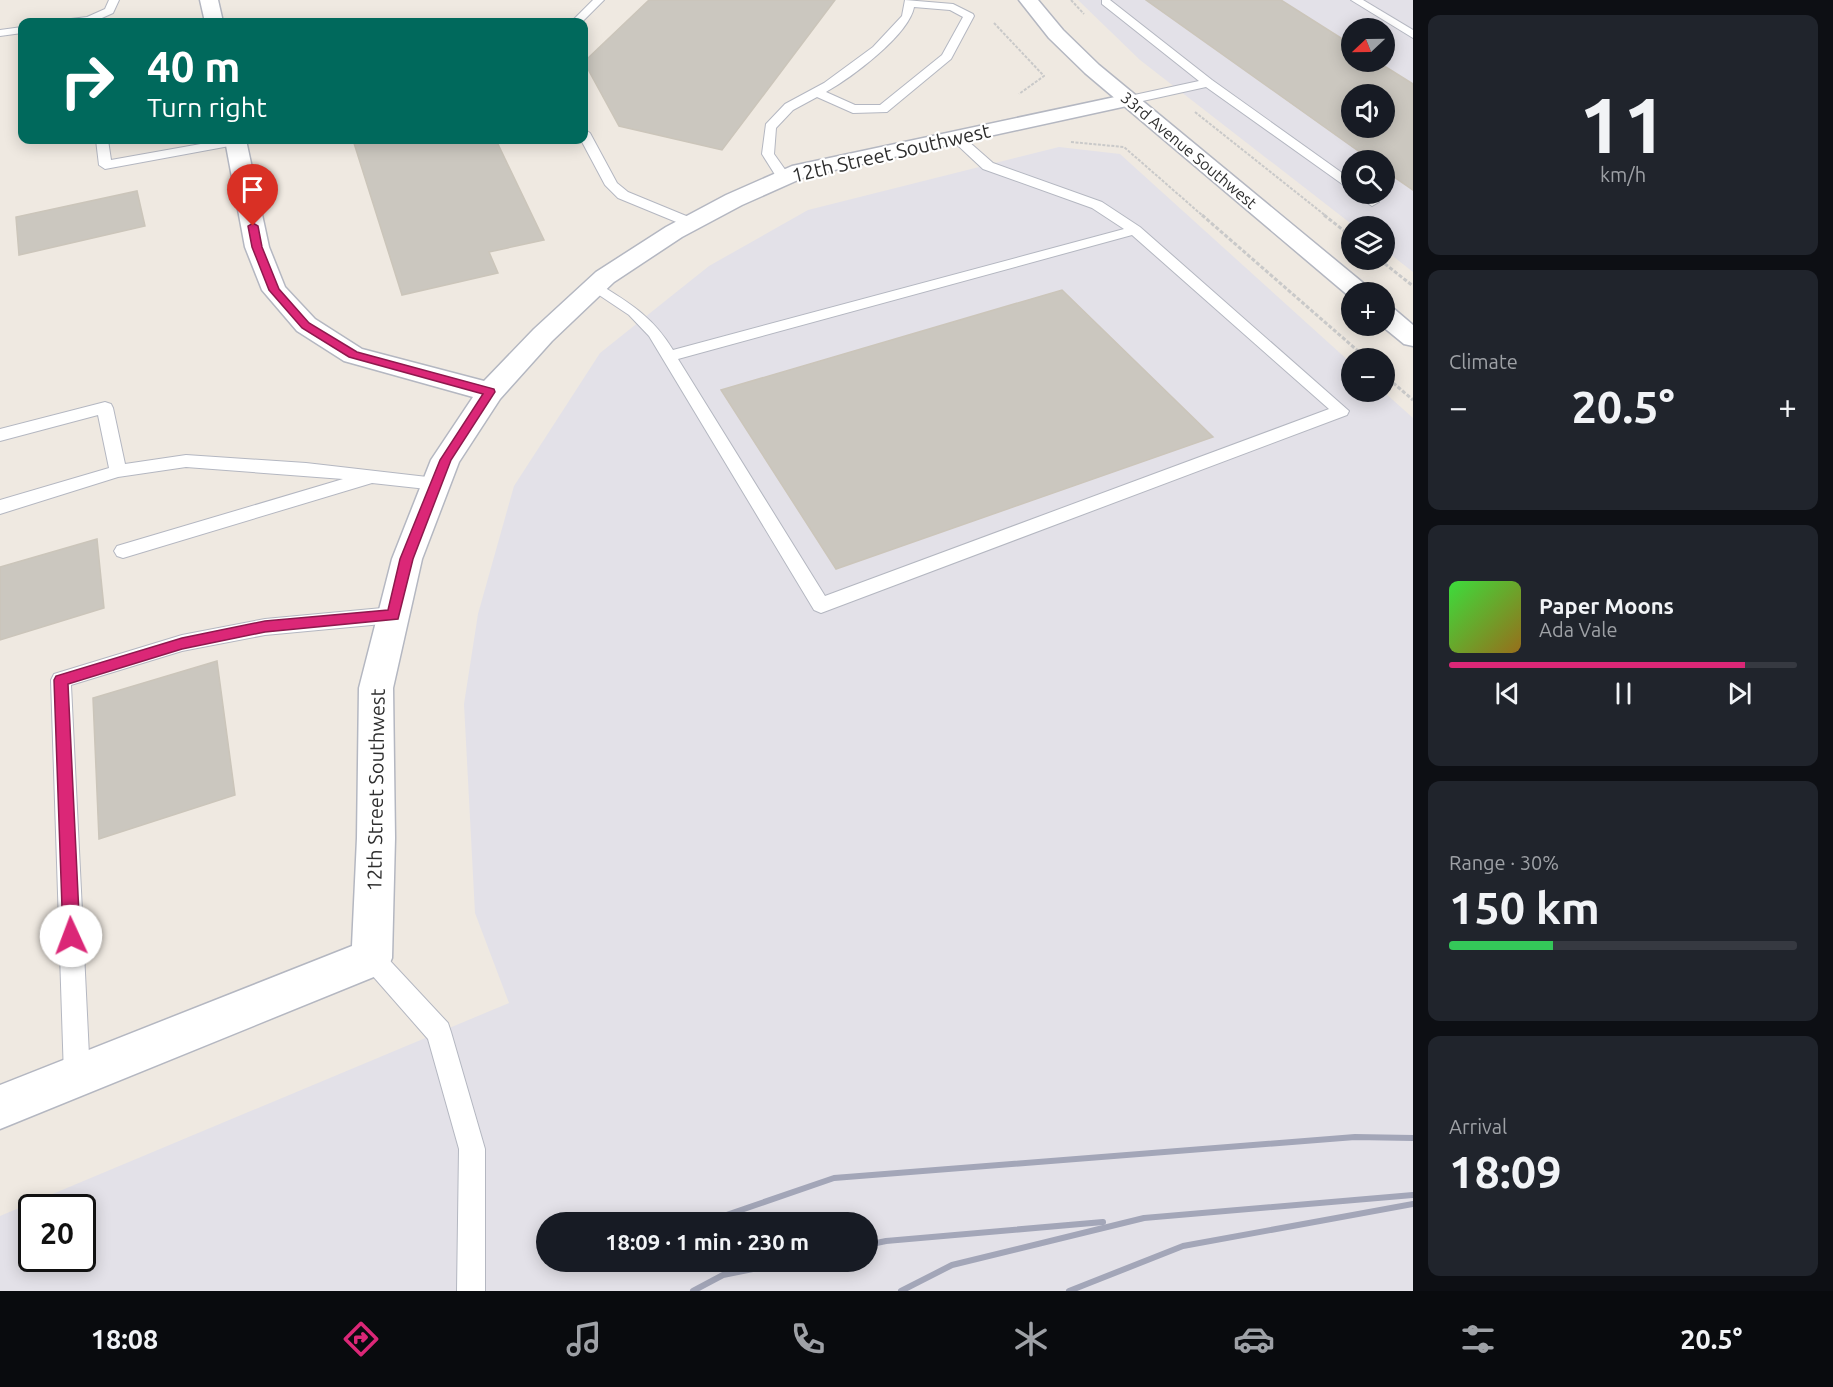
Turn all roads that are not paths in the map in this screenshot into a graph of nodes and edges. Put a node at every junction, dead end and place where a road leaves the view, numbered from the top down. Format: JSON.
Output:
{"nodes":[{"id":1,"x":114,"y":0,"type":"edge"},
{"id":2,"x":209,"y":0,"type":"edge"},
{"id":3,"x":599,"y":0,"type":"edge"},
{"id":4,"x":1028,"y":0,"type":"edge"},
{"id":5,"x":1356,"y":0,"type":"edge"},
{"id":6,"x":910,"y":1,"type":"edge"},
{"id":7,"x":1106,"y":2,"type":"dead end"},
{"id":8,"x":93,"y":18,"type":"edge"},
{"id":9,"x":213,"y":18,"type":"edge"},
{"id":10,"x":580,"y":18,"type":"edge"},
{"id":11,"x":18,"y":31,"type":"edge"},
{"id":12,"x":0,"y":33,"type":"edge"},
{"id":13,"x":1413,"y":35,"type":"edge"},
{"id":14,"x":1208,"y":83,"type":"junction"},
{"id":15,"x":816,"y":92,"type":"junction"},
{"id":16,"x":1129,"y":100,"type":"junction"},
{"id":17,"x":956,"y":137,"type":"junction"},
{"id":18,"x":588,"y":141,"type":"edge"},
{"id":19,"x":102,"y":144,"type":"edge"},
{"id":20,"x":214,"y":144,"type":"edge"},
{"id":21,"x":236,"y":144,"type":"edge"},
{"id":22,"x":784,"y":178,"type":"junction"},
{"id":23,"x":1341,"y":179,"type":"edge"},
{"id":24,"x":691,"y":222,"type":"junction"},
{"id":25,"x":1135,"y":230,"type":"junction"},
{"id":26,"x":1347,"y":282,"type":"edge"},
{"id":27,"x":594,"y":287,"type":"junction"},
{"id":28,"x":1395,"y":323,"type":"edge"},
{"id":29,"x":1413,"y":338,"type":"edge"},
{"id":30,"x":669,"y":356,"type":"junction"},
{"id":31,"x":490,"y":392,"type":"junction"},
{"id":32,"x":0,"y":435,"type":"edge"},
{"id":33,"x":118,"y":471,"type":"junction"},
{"id":34,"x":374,"y":477,"type":"junction"},
{"id":35,"x":436,"y":484,"type":"junction"},
{"id":36,"x":0,"y":507,"type":"edge"},
{"id":37,"x":123,"y":551,"type":"dead end"},
{"id":38,"x":393,"y":615,"type":"junction"},
{"id":39,"x":372,"y":958,"type":"junction"},
{"id":40,"x":77,"y":1076,"type":"junction"},
{"id":41,"x":0,"y":1107,"type":"edge"},
{"id":42,"x":471,"y":1291,"type":"edge"}],
"edges":[{"from":1,"to":8,"type":"lane"},
{"from":2,"to":9,"type":"street"},
{"from":3,"to":10,"type":"lane"},
{"from":4,"to":16,"type":"street","name":"33rd Avenue Southwest"},
{"from":5,"to":13,"type":"lane"},
{"from":6,"to":15,"type":"lane"},
{"from":6,"to":15,"type":"lane"},
{"from":7,"to":14,"type":"lane"},
{"from":11,"to":12,"type":"lane"},
{"from":14,"to":16,"type":"lane"},
{"from":14,"to":23,"type":"lane"},
{"from":15,"to":22,"type":"lane"},
{"from":16,"to":17,"type":"street","name":"12th Street Southwest"},
{"from":16,"to":26,"type":"street","name":"33rd Avenue Southwest"},
{"from":17,"to":22,"type":"street","name":"12th Street Southwest"},
{"from":17,"to":25,"type":"lane"},
{"from":18,"to":24,"type":"lane"},
{"from":19,"to":20,"type":"lane"},
{"from":21,"to":31,"type":"street"},
{"from":22,"to":24,"type":"street","name":"12th Street Southwest"},
{"from":24,"to":27,"type":"street","name":"12th Street Southwest"},
{"from":25,"to":30,"type":"lane"},
{"from":25,"to":30,"type":"lane"},
{"from":27,"to":30,"type":"lane"},
{"from":27,"to":31,"type":"street","name":"12th Street Southwest"},
{"from":28,"to":29,"type":"street"},
{"from":31,"to":35,"type":"street","name":"12th Street Southwest"},
{"from":32,"to":33,"type":"lane"},
{"from":33,"to":34,"type":"lane"},
{"from":33,"to":36,"type":"lane"},
{"from":34,"to":35,"type":"lane"},
{"from":34,"to":37,"type":"lane"},
{"from":35,"to":38,"type":"street","name":"12th Street Southwest"},
{"from":38,"to":39,"type":"street","name":"12th Street Southwest"},
{"from":38,"to":40,"type":"lane"},
{"from":39,"to":40,"type":"street"},
{"from":39,"to":42,"type":"lane"},
{"from":40,"to":41,"type":"street"}]}
